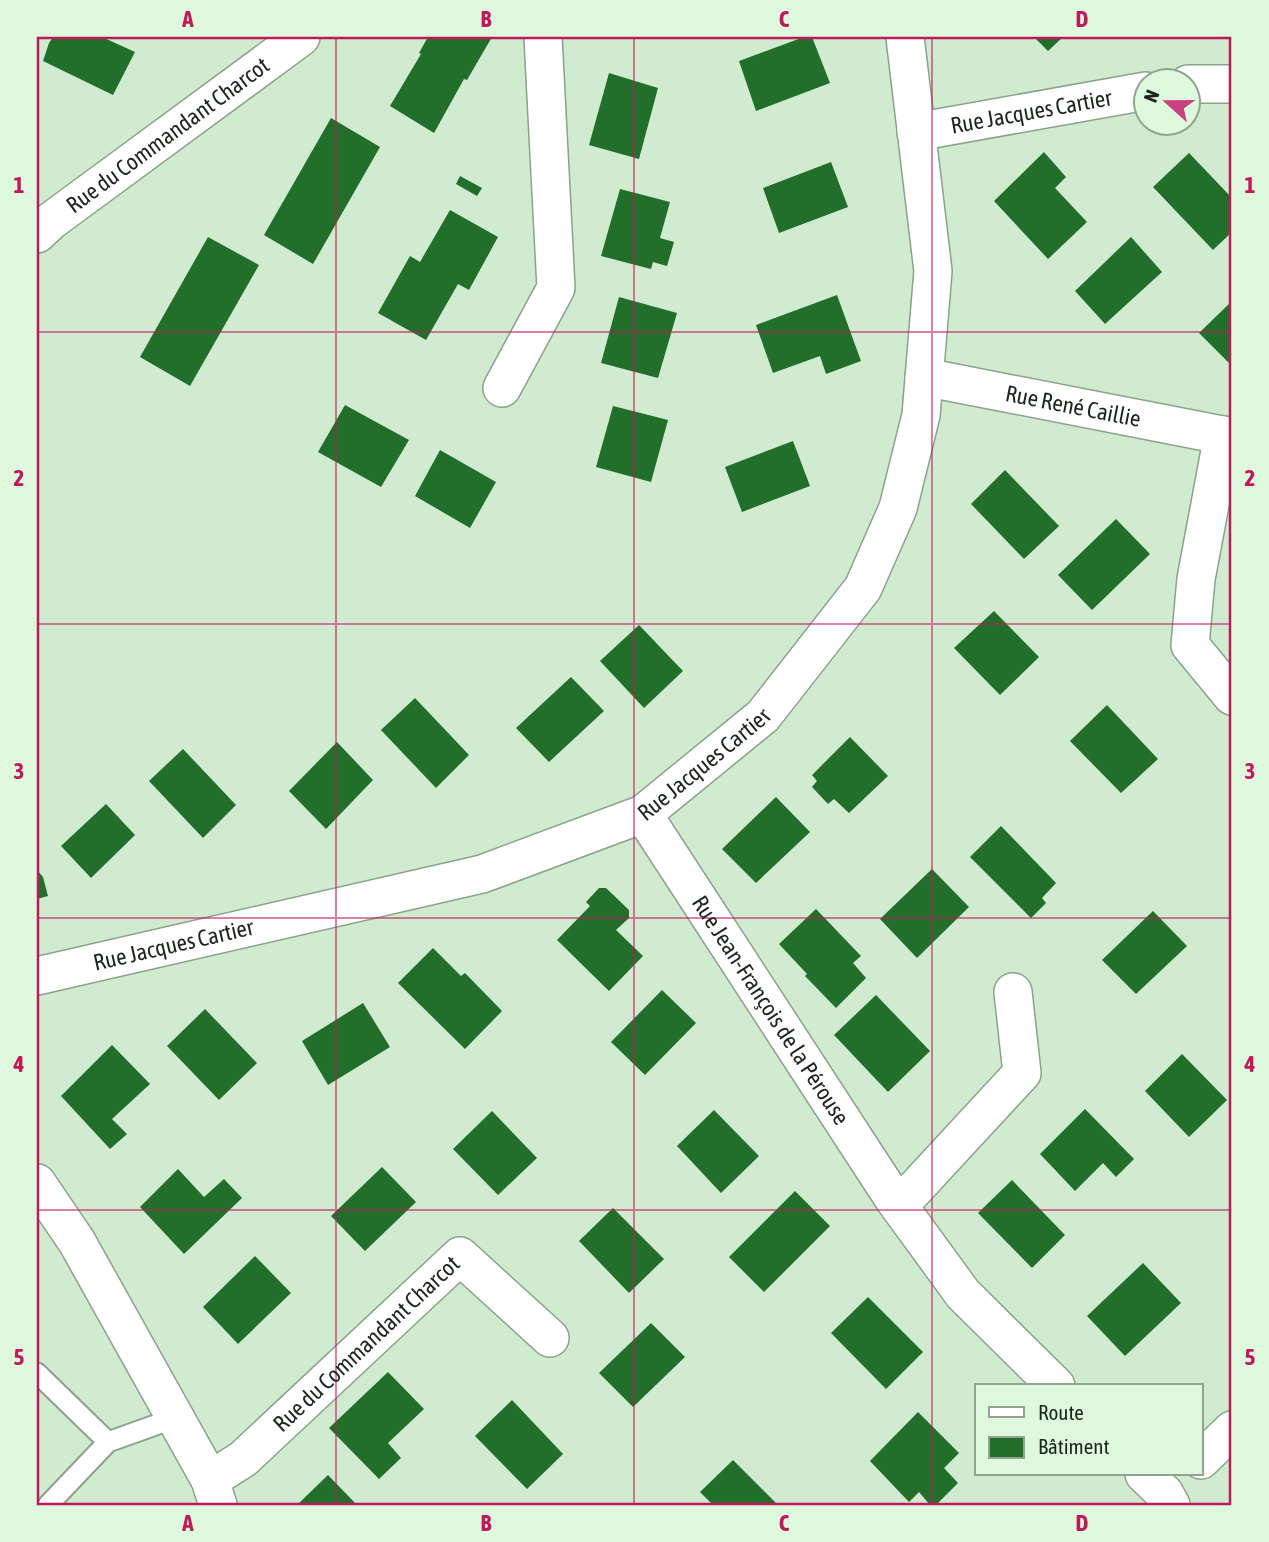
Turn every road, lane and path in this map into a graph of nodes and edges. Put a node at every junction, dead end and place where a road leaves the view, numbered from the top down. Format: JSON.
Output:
{"nodes":[{"id":1,"x":300,"y":37,"type":"edge"},
{"id":2,"x":543,"y":37,"type":"edge"},
{"id":3,"x":905,"y":37,"type":"edge"},
{"id":4,"x":1232,"y":83,"type":"edge"},
{"id":5,"x":1202,"y":84,"type":"edge"},
{"id":6,"x":1132,"y":93,"type":"edge"},
{"id":7,"x":916,"y":132,"type":"junction"},
{"id":8,"x":37,"y":234,"type":"edge"},
{"id":9,"x":924,"y":377,"type":"junction"},
{"id":10,"x":502,"y":388,"type":"dead end"},
{"id":11,"x":1228,"y":436,"type":"edge"},
{"id":12,"x":1232,"y":696,"type":"edge"},
{"id":13,"x":643,"y":814,"type":"junction"},
{"id":14,"x":37,"y":976,"type":"edge"},
{"id":15,"x":1013,"y":992,"type":"dead end"},
{"id":16,"x":37,"y":1183,"type":"edge"},
{"id":17,"x":900,"y":1206,"type":"junction"},
{"id":18,"x":550,"y":1338,"type":"dead end"},
{"id":19,"x":37,"y":1373,"type":"edge"},
{"id":20,"x":1054,"y":1384,"type":"edge"},
{"id":21,"x":175,"y":1418,"type":"junction"},
{"id":22,"x":1232,"y":1430,"type":"edge"},
{"id":23,"x":108,"y":1442,"type":"junction"},
{"id":24,"x":1202,"y":1459,"type":"edge"},
{"id":25,"x":214,"y":1492,"type":"edge"},
{"id":26,"x":48,"y":1505,"type":"edge"}],
"edges":[{"from":1,"to":8,"type":"street","name":"Rue du Commandant Charcot"},
{"from":2,"to":10,"type":"street"},
{"from":3,"to":7,"type":"street","name":"Rue Jacques Cartier"},
{"from":4,"to":5,"type":"street"},
{"from":6,"to":7,"type":"street","name":"Rue Jacques Cartier"},
{"from":7,"to":9,"type":"street","name":"Rue Jacques Cartier"},
{"from":9,"to":11,"type":"street","name":"Rue René Caillie"},
{"from":9,"to":13,"type":"street","name":"Rue Jacques Cartier"},
{"from":11,"to":12,"type":"street","name":"Rue René Caillie"},
{"from":13,"to":14,"type":"street","name":"Rue Jacques Cartier"},
{"from":13,"to":17,"type":"street","name":"Rue Jean-François de la Pérouse"},
{"from":15,"to":17,"type":"street"},
{"from":16,"to":21,"type":"street","name":"Rue du Commandant Charcot"},
{"from":17,"to":20,"type":"street","name":"Rue Jean-François de la Pérouse"},
{"from":18,"to":25,"type":"street","name":"Rue du Commandant Charcot"},
{"from":19,"to":23,"type":"lane"},
{"from":21,"to":23,"type":"lane"},
{"from":21,"to":25,"type":"street","name":"Rue du Commandant Charcot"},
{"from":22,"to":24,"type":"street"},
{"from":23,"to":26,"type":"lane"}]}
